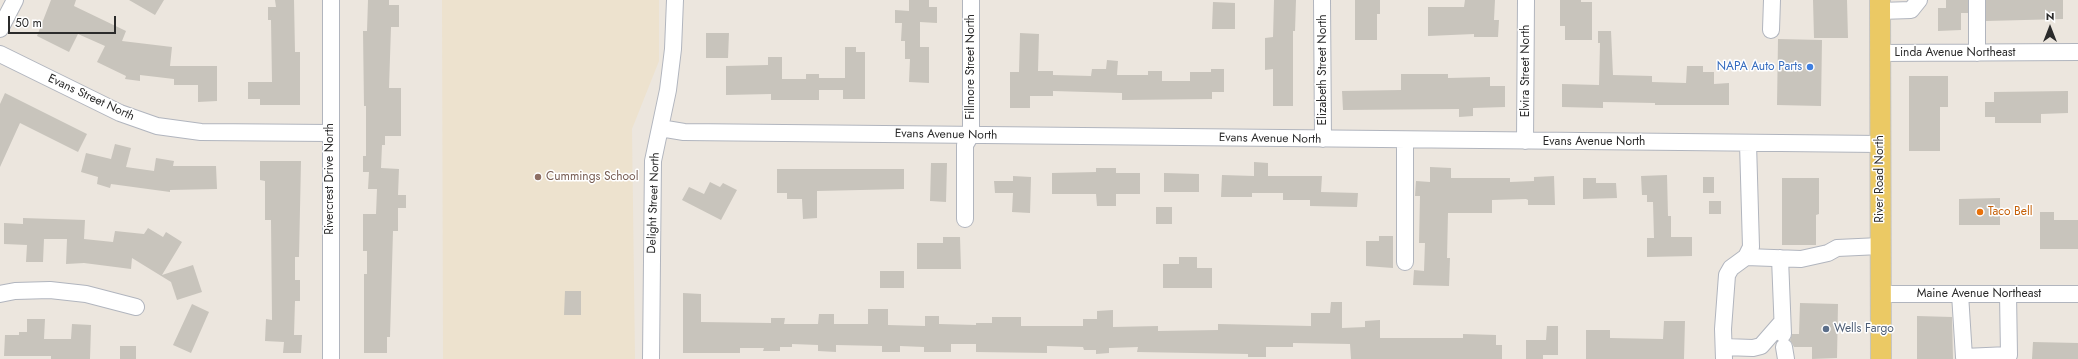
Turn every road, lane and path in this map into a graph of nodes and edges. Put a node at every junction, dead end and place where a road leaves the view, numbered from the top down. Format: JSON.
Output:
{"nodes":[{"id":1,"x":15,"y":0,"type":"edge"},
{"id":2,"x":331,"y":0,"type":"edge"},
{"id":3,"x":675,"y":0,"type":"edge"},
{"id":4,"x":971,"y":0,"type":"edge"},
{"id":5,"x":1322,"y":0,"type":"edge"},
{"id":6,"x":1526,"y":0,"type":"edge"},
{"id":7,"x":1772,"y":0,"type":"edge"},
{"id":8,"x":1918,"y":0,"type":"edge"},
{"id":9,"x":1977,"y":0,"type":"edge"},
{"id":10,"x":1880,"y":6,"type":"edge"},
{"id":11,"x":0,"y":29,"type":"edge"},
{"id":12,"x":1771,"y":30,"type":"dead end"},
{"id":13,"x":2078,"y":52,"type":"edge"},
{"id":14,"x":1880,"y":53,"type":"junction"},
{"id":15,"x":1977,"y":53,"type":"junction"},
{"id":16,"x":0,"y":54,"type":"edge"},
{"id":17,"x":660,"y":128,"type":"junction"},
{"id":18,"x":330,"y":133,"type":"junction"},
{"id":19,"x":971,"y":135,"type":"junction"},
{"id":20,"x":1323,"y":139,"type":"junction"},
{"id":21,"x":1405,"y":140,"type":"junction"},
{"id":22,"x":1525,"y":141,"type":"junction"},
{"id":23,"x":1748,"y":143,"type":"junction"},
{"id":24,"x":1880,"y":144,"type":"junction"},
{"id":25,"x":965,"y":218,"type":"dead end"},
{"id":26,"x":1880,"y":246,"type":"junction"},
{"id":27,"x":1746,"y":257,"type":"junction"},
{"id":28,"x":1780,"y":258,"type":"junction"},
{"id":29,"x":1405,"y":262,"type":"dead end"},
{"id":30,"x":0,"y":294,"type":"edge"},
{"id":31,"x":1880,"y":294,"type":"junction"},
{"id":32,"x":1960,"y":294,"type":"junction"},
{"id":33,"x":2008,"y":294,"type":"junction"},
{"id":34,"x":2078,"y":294,"type":"edge"},
{"id":35,"x":136,"y":308,"type":"dead end"},
{"id":36,"x":1784,"y":341,"type":"edge"},
{"id":37,"x":1724,"y":353,"type":"edge"},
{"id":38,"x":331,"y":359,"type":"edge"},
{"id":39,"x":651,"y":359,"type":"edge"},
{"id":40,"x":1881,"y":359,"type":"edge"}],
"edges":[{"from":1,"to":11,"type":"street"},
{"from":2,"to":18,"type":"street","name":"Rivercrest Drive North"},
{"from":3,"to":17,"type":"street","name":"Delight Street North"},
{"from":4,"to":19,"type":"street","name":"Fillmore Street North"},
{"from":5,"to":20,"type":"street","name":"Elizabeth Street North"},
{"from":6,"to":22,"type":"street","name":"Elvira Street North"},
{"from":7,"to":12,"type":"street"},
{"from":8,"to":10,"type":"street"},
{"from":9,"to":15,"type":"street"},
{"from":10,"to":14,"type":"main road","name":"River Road North"},
{"from":13,"to":15,"type":"street","name":"Linda Avenue Northeast"},
{"from":14,"to":15,"type":"street","name":"Linda Avenue Northeast"},
{"from":14,"to":24,"type":"main road","name":"River Road North"},
{"from":16,"to":18,"type":"street","name":"Evans Street North"},
{"from":17,"to":19,"type":"street","name":"Evans Avenue North"},
{"from":17,"to":39,"type":"street","name":"Delight Street North"},
{"from":18,"to":38,"type":"street","name":"Rivercrest Drive North"},
{"from":19,"to":20,"type":"street","name":"Evans Avenue North"},
{"from":19,"to":25,"type":"street","name":"Fillmore Street North"},
{"from":20,"to":21,"type":"street","name":"Evans Avenue North"},
{"from":21,"to":22,"type":"street","name":"Evans Avenue North"},
{"from":21,"to":29,"type":"street"},
{"from":22,"to":23,"type":"street","name":"Evans Avenue North"},
{"from":23,"to":24,"type":"street","name":"Evans Avenue North"},
{"from":23,"to":27,"type":"street"},
{"from":24,"to":26,"type":"main road","name":"River Road North"},
{"from":26,"to":28,"type":"street"},
{"from":26,"to":31,"type":"main road","name":"River Road North"},
{"from":27,"to":28,"type":"street"},
{"from":27,"to":37,"type":"street"},
{"from":28,"to":36,"type":"street"},
{"from":30,"to":35,"type":"street"},
{"from":31,"to":32,"type":"street","name":"Maine Avenue Northeast"},
{"from":31,"to":40,"type":"main road","name":"River Road North"},
{"from":32,"to":33,"type":"street","name":"Maine Avenue Northeast"},
{"from":32,"to":33,"type":"street"},
{"from":33,"to":34,"type":"street","name":"Maine Avenue Northeast"},
{"from":36,"to":37,"type":"street"}]}
